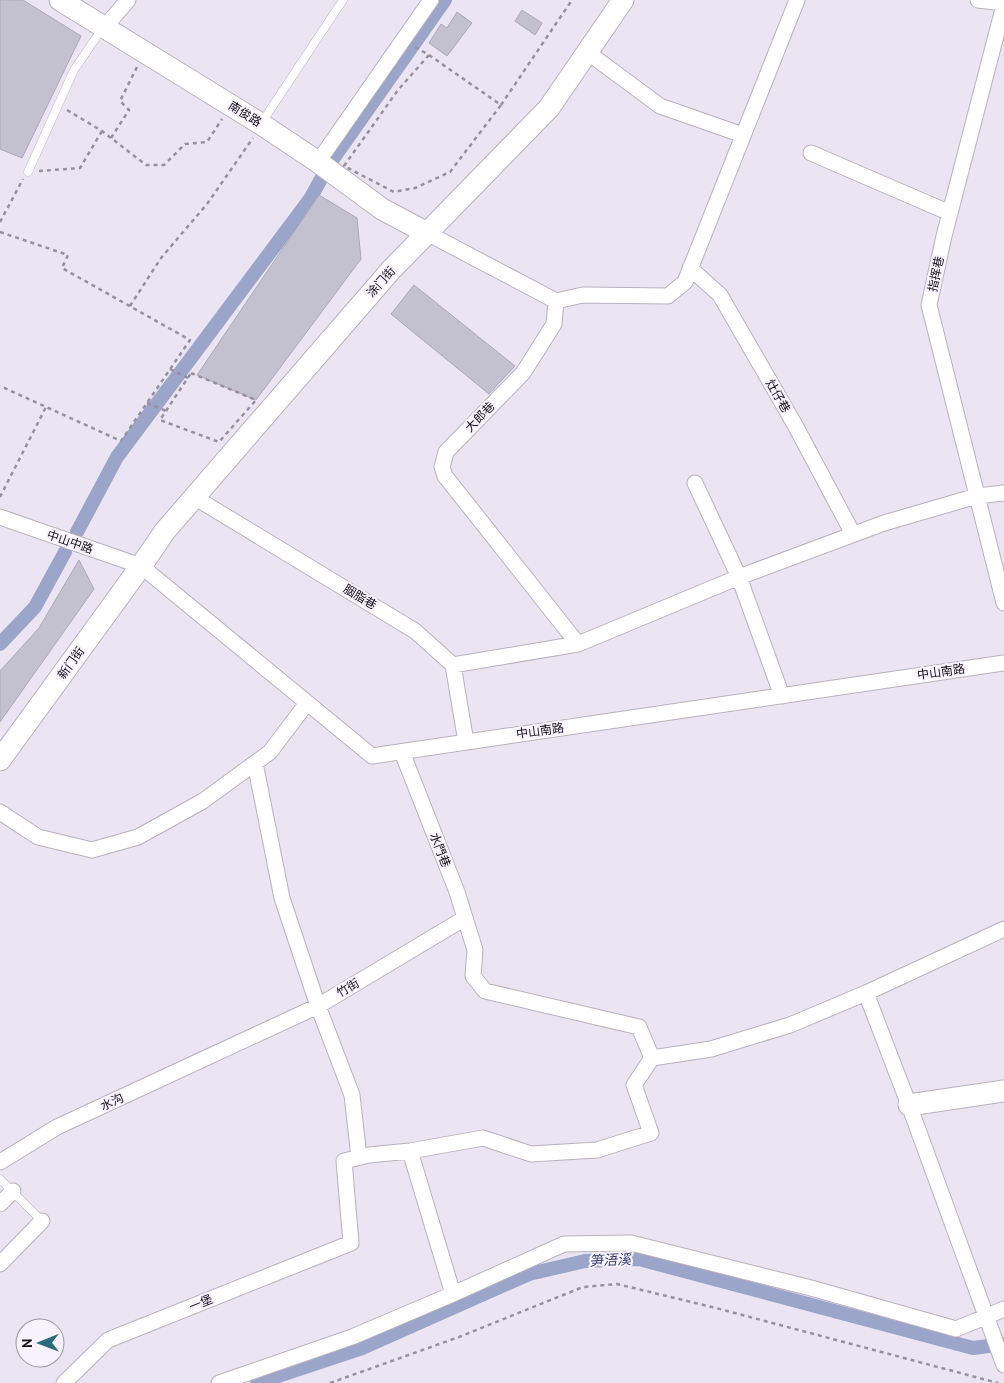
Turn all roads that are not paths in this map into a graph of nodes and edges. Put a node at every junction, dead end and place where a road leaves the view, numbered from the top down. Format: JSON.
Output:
{"nodes":[{"id":1,"x":60,"y":0,"type":"edge"},
{"id":2,"x":128,"y":0,"type":"edge"},
{"id":3,"x":343,"y":0,"type":"edge"},
{"id":4,"x":431,"y":0,"type":"edge"},
{"id":5,"x":623,"y":0,"type":"edge"},
{"id":6,"x":797,"y":0,"type":"edge"},
{"id":7,"x":978,"y":0,"type":"edge"},
{"id":8,"x":1004,"y":4,"type":"edge"},
{"id":9,"x":104,"y":28,"type":"junction"},
{"id":10,"x":587,"y":52,"type":"junction"},
{"id":11,"x":261,"y":124,"type":"junction"},
{"id":12,"x":743,"y":135,"type":"junction"},
{"id":13,"x":811,"y":153,"type":"dead end"},
{"id":14,"x":318,"y":162,"type":"junction"},
{"id":15,"x":28,"y":172,"type":"road end"},
{"id":16,"x":950,"y":213,"type":"junction"},
{"id":17,"x":427,"y":233,"type":"junction"},
{"id":18,"x":690,"y":268,"type":"junction"},
{"id":19,"x":556,"y":301,"type":"junction"},
{"id":20,"x":694,"y":483,"type":"dead end"},
{"id":21,"x":1004,"y":493,"type":"edge"},
{"id":22,"x":977,"y":496,"type":"junction"},
{"id":23,"x":194,"y":497,"type":"junction"},
{"id":24,"x":0,"y":517,"type":"edge"},
{"id":25,"x":853,"y":534,"type":"junction"},
{"id":26,"x":141,"y":566,"type":"junction"},
{"id":27,"x":739,"y":577,"type":"junction"},
{"id":28,"x":1004,"y":603,"type":"edge"},
{"id":29,"x":578,"y":644,"type":"junction"},
{"id":30,"x":1004,"y":663,"type":"edge"},
{"id":31,"x":453,"y":665,"type":"junction"},
{"id":32,"x":782,"y":696,"type":"junction"},
{"id":33,"x":307,"y":703,"type":"junction"},
{"id":34,"x":466,"y":742,"type":"junction"},
{"id":35,"x":402,"y":752,"type":"junction"},
{"id":36,"x":0,"y":760,"type":"edge"},
{"id":37,"x":255,"y":763,"type":"junction"},
{"id":38,"x":0,"y":812,"type":"edge"},
{"id":39,"x":465,"y":918,"type":"junction"},
{"id":40,"x":1004,"y":929,"type":"edge"},
{"id":41,"x":866,"y":993,"type":"junction"},
{"id":42,"x":318,"y":1006,"type":"junction"},
{"id":43,"x":227,"y":1048,"type":"joint"},
{"id":44,"x":652,"y":1058,"type":"junction"},
{"id":45,"x":1004,"y":1091,"type":"edge"},
{"id":46,"x":909,"y":1105,"type":"junction"},
{"id":47,"x":410,"y":1151,"type":"junction"},
{"id":48,"x":360,"y":1157,"type":"junction"},
{"id":49,"x":0,"y":1162,"type":"edge"},
{"id":50,"x":0,"y":1178,"type":"edge"},
{"id":51,"x":13,"y":1191,"type":"junction"},
{"id":52,"x":0,"y":1204,"type":"edge"},
{"id":53,"x":42,"y":1221,"type":"joint"},
{"id":54,"x":0,"y":1264,"type":"edge"},
{"id":55,"x":453,"y":1294,"type":"junction"},
{"id":56,"x":1004,"y":1309,"type":"edge"},
{"id":57,"x":987,"y":1321,"type":"junction"},
{"id":58,"x":1004,"y":1365,"type":"edge"},
{"id":59,"x":64,"y":1383,"type":"edge"},
{"id":60,"x":219,"y":1383,"type":"edge"}],
"edges":[{"from":1,"to":9,"type":"main road","name":"南俊路"},
{"from":2,"to":9,"type":"street"},
{"from":3,"to":11,"type":"lane"},
{"from":4,"to":14,"type":"street"},
{"from":5,"to":10,"type":"main road","name":"涂门街"},
{"from":6,"to":12,"type":"street"},
{"from":7,"to":8,"type":"street"},
{"from":8,"to":16,"type":"street","name":"指挥巷"},
{"from":9,"to":11,"type":"main road","name":"南俊路"},
{"from":9,"to":15,"type":"lane"},
{"from":10,"to":12,"type":"street"},
{"from":10,"to":17,"type":"main road","name":"涂门街"},
{"from":11,"to":14,"type":"main road","name":"南俊路"},
{"from":12,"to":18,"type":"street"},
{"from":13,"to":16,"type":"street"},
{"from":14,"to":17,"type":"main road","name":"南俊路"},
{"from":16,"to":22,"type":"street","name":"指挥巷"},
{"from":17,"to":19,"type":"street"},
{"from":17,"to":23,"type":"main road","name":"涂门街"},
{"from":18,"to":19,"type":"street"},
{"from":18,"to":25,"type":"street","name":"灶仔巷"},
{"from":19,"to":29,"type":"street","name":"大郎巷"},
{"from":20,"to":27,"type":"street"},
{"from":21,"to":22,"type":"street"},
{"from":22,"to":25,"type":"street"},
{"from":22,"to":28,"type":"street","name":"指挥巷"},
{"from":23,"to":26,"type":"main road","name":"涂门街"},
{"from":23,"to":31,"type":"street","name":"胭脂巷"},
{"from":24,"to":26,"type":"street","name":"中山中路"},
{"from":25,"to":27,"type":"street"},
{"from":26,"to":33,"type":"street","name":"中山南路"},
{"from":26,"to":36,"type":"main road","name":"新门街"},
{"from":27,"to":29,"type":"street"},
{"from":27,"to":32,"type":"street"},
{"from":29,"to":31,"type":"street"},
{"from":30,"to":32,"type":"street","name":"中山南路"},
{"from":31,"to":34,"type":"street"},
{"from":32,"to":34,"type":"street","name":"中山南路"},
{"from":33,"to":35,"type":"street","name":"中山南路"},
{"from":33,"to":37,"type":"street"},
{"from":34,"to":35,"type":"street","name":"中山南路"},
{"from":35,"to":39,"type":"street","name":"水門巷"},
{"from":37,"to":38,"type":"street"},
{"from":37,"to":42,"type":"street"},
{"from":39,"to":42,"type":"street","name":"竹街"},
{"from":39,"to":44,"type":"street","name":"水門巷"},
{"from":40,"to":41,"type":"street"},
{"from":41,"to":44,"type":"street"},
{"from":41,"to":46,"type":"street"},
{"from":42,"to":43,"type":"street","name":"竹街"},
{"from":42,"to":48,"type":"street"},
{"from":43,"to":49,"type":"street","name":"水沟"},
{"from":44,"to":47,"type":"street"},
{"from":45,"to":46,"type":"main road"},
{"from":46,"to":57,"type":"street"},
{"from":47,"to":48,"type":"street"},
{"from":47,"to":55,"type":"street"},
{"from":48,"to":59,"type":"street","name":"一堡"},
{"from":50,"to":51,"type":"lane"},
{"from":51,"to":52,"type":"street"},
{"from":51,"to":53,"type":"lane"},
{"from":53,"to":54,"type":"street"},
{"from":55,"to":57,"type":"street"},
{"from":55,"to":60,"type":"street"},
{"from":56,"to":57,"type":"street"},
{"from":57,"to":58,"type":"street"}]}
